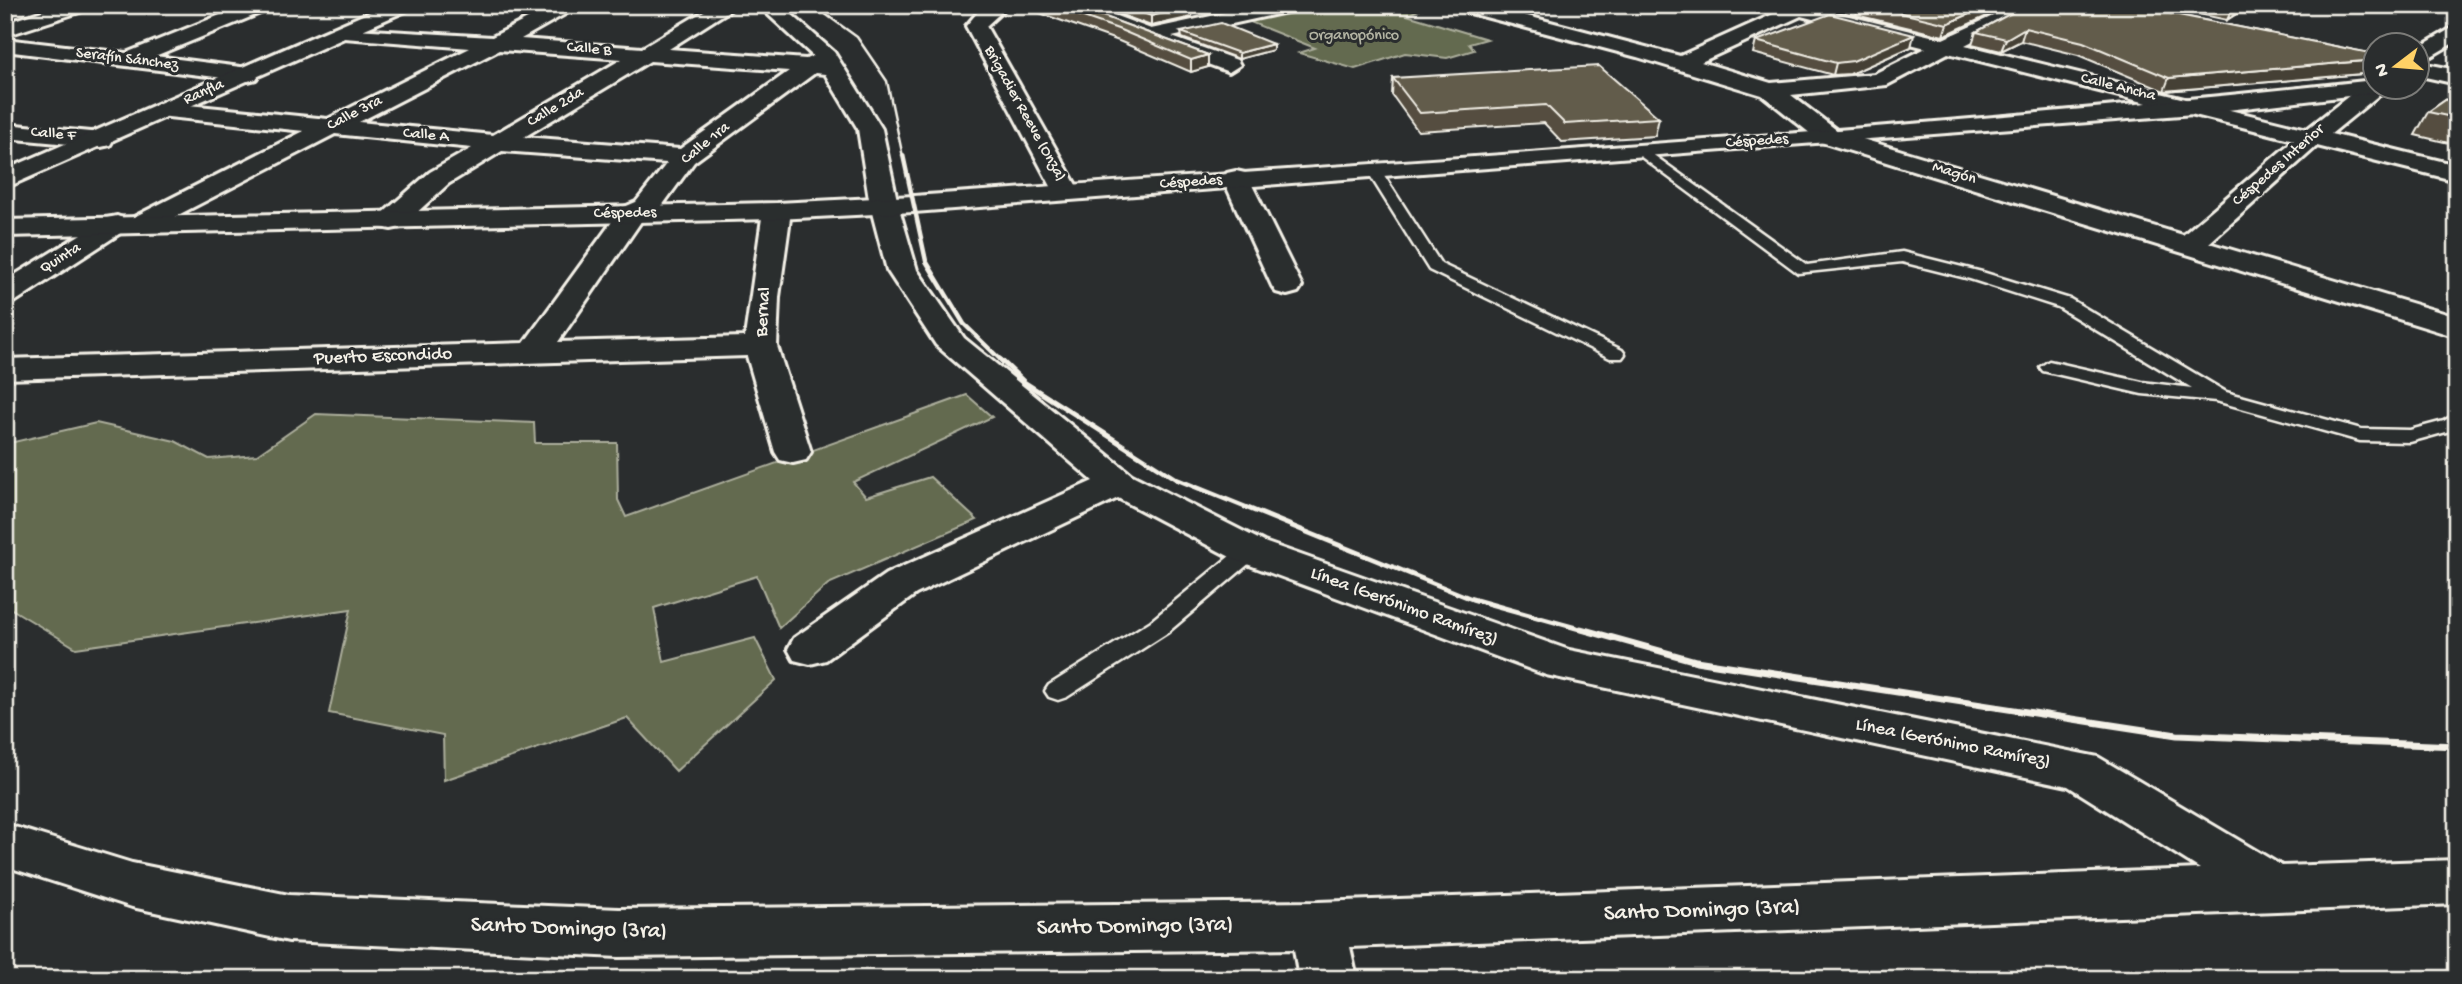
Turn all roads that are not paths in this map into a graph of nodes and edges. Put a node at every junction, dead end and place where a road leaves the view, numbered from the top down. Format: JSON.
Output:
{"nodes":[{"id":1,"x":82,"y":5,"type":"edge"},
{"id":2,"x":263,"y":5,"type":"edge"},
{"id":3,"x":403,"y":5,"type":"edge"},
{"id":4,"x":571,"y":5,"type":"edge"},
{"id":5,"x":728,"y":5,"type":"edge"},
{"id":6,"x":768,"y":5,"type":"edge"},
{"id":7,"x":999,"y":5,"type":"edge"},
{"id":8,"x":1068,"y":5,"type":"edge"},
{"id":9,"x":1291,"y":5,"type":"edge"},
{"id":10,"x":1462,"y":5,"type":"edge"},
{"id":11,"x":1796,"y":7,"type":"edge"},
{"id":12,"x":2006,"y":16,"type":"edge"},
{"id":13,"x":5,"y":30,"type":"edge"},
{"id":14,"x":2457,"y":31,"type":"edge"},
{"id":15,"x":344,"y":32,"type":"junction"},
{"id":16,"x":1152,"y":35,"type":"junction"},
{"id":17,"x":497,"y":42,"type":"junction"},
{"id":18,"x":5,"y":46,"type":"edge"},
{"id":19,"x":1950,"y":47,"type":"junction"},
{"id":20,"x":2430,"y":50,"type":"edge"},
{"id":21,"x":66,"y":52,"type":"junction"},
{"id":22,"x":646,"y":54,"type":"junction"},
{"id":23,"x":128,"y":60,"type":"junction"},
{"id":24,"x":1682,"y":63,"type":"junction"},
{"id":25,"x":822,"y":64,"type":"junction"},
{"id":26,"x":1229,"y":65,"type":"dead end"},
{"id":27,"x":17,"y":69,"type":"dead end"},
{"id":28,"x":2430,"y":71,"type":"edge"},
{"id":29,"x":248,"y":74,"type":"junction"},
{"id":30,"x":2457,"y":77,"type":"edge"},
{"id":31,"x":2360,"y":89,"type":"edge"},
{"id":32,"x":1770,"y":90,"type":"junction"},
{"id":33,"x":2360,"y":98,"type":"edge"},
{"id":34,"x":2194,"y":107,"type":"junction"},
{"id":35,"x":168,"y":110,"type":"junction"},
{"id":36,"x":330,"y":127,"type":"junction"},
{"id":37,"x":5,"y":131,"type":"edge"},
{"id":38,"x":1830,"y":136,"type":"junction"},
{"id":39,"x":2312,"y":137,"type":"junction"},
{"id":40,"x":101,"y":140,"type":"junction"},
{"id":41,"x":499,"y":143,"type":"junction"},
{"id":42,"x":1641,"y":150,"type":"junction"},
{"id":43,"x":685,"y":157,"type":"junction"},
{"id":44,"x":1373,"y":169,"type":"junction"},
{"id":45,"x":2457,"y":173,"type":"edge"},
{"id":46,"x":1236,"y":179,"type":"junction"},
{"id":47,"x":5,"y":180,"type":"edge"},
{"id":48,"x":1067,"y":192,"type":"junction"},
{"id":49,"x":884,"y":205,"type":"junction"},
{"id":50,"x":777,"y":211,"type":"junction"},
{"id":51,"x":632,"y":214,"type":"junction"},
{"id":52,"x":391,"y":221,"type":"junction"},
{"id":53,"x":128,"y":224,"type":"junction"},
{"id":54,"x":5,"y":228,"type":"edge"},
{"id":55,"x":2188,"y":246,"type":"junction"},
{"id":56,"x":1287,"y":286,"type":"dead end"},
{"id":57,"x":5,"y":294,"type":"edge"},
{"id":58,"x":2457,"y":327,"type":"edge"},
{"id":59,"x":761,"y":346,"type":"junction"},
{"id":60,"x":533,"y":354,"type":"junction"},
{"id":61,"x":1616,"y":354,"type":"dead end"},
{"id":62,"x":2049,"y":367,"type":"dead end"},
{"id":63,"x":5,"y":369,"type":"edge"},
{"id":64,"x":2219,"y":396,"type":"junction"},
{"id":65,"x":2457,"y":419,"type":"edge"},
{"id":66,"x":793,"y":452,"type":"dead end"},
{"id":67,"x":1119,"y":482,"type":"junction"},
{"id":68,"x":1250,"y":551,"type":"junction"},
{"id":69,"x":810,"y":649,"type":"dead end"},
{"id":70,"x":1058,"y":691,"type":"dead end"},
{"id":71,"x":5,"y":845,"type":"edge"},
{"id":72,"x":2457,"y":882,"type":"edge"},
{"id":73,"x":2275,"y":889,"type":"junction"},
{"id":74,"x":1318,"y":925,"type":"junction"},
{"id":75,"x":1328,"y":979,"type":"edge"}],
"edges":[{"from":1,"to":13,"type":"street"},
{"from":2,"to":23,"type":"street"},
{"from":3,"to":15,"type":"street","name":"Ranfla"},
{"from":4,"to":17,"type":"street","name":"Calle 3ra"},
{"from":5,"to":22,"type":"street","name":"Calle 2da"},
{"from":6,"to":25,"type":"street","name":"Línea (Gerónimo Ramírez)"},
{"from":7,"to":48,"type":"street","name":"Brigadier Reeve (Onza)"},
{"from":8,"to":16,"type":"street"},
{"from":9,"to":16,"type":"street"},
{"from":10,"to":24,"type":"street","name":"Magón"},
{"from":11,"to":19,"type":"street","name":"Calle Ancha"},
{"from":11,"to":24,"type":"street"},
{"from":12,"to":19,"type":"street"},
{"from":14,"to":20,"type":"street"},
{"from":15,"to":17,"type":"street","name":"Calle B"},
{"from":15,"to":29,"type":"street","name":"Ranfla"},
{"from":16,"to":26,"type":"street"},
{"from":17,"to":22,"type":"street","name":"Calle B"},
{"from":17,"to":36,"type":"street","name":"Calle 3ra"},
{"from":18,"to":21,"type":"street","name":"Serafín Sánchez"},
{"from":19,"to":32,"type":"street"},
{"from":19,"to":34,"type":"street","name":"Calle Ancha"},
{"from":21,"to":23,"type":"street","name":"Serafín Sánchez"},
{"from":21,"to":27,"type":"street"},
{"from":22,"to":25,"type":"street","name":"Calle B"},
{"from":22,"to":41,"type":"street","name":"Calle 2da"},
{"from":23,"to":29,"type":"street","name":"Serafín Sánchez"},
{"from":24,"to":32,"type":"street","name":"Magón"},
{"from":25,"to":43,"type":"street","name":"Calle 1ra"},
{"from":25,"to":49,"type":"street","name":"Línea (Gerónimo Ramírez)"},
{"from":28,"to":30,"type":"street"},
{"from":29,"to":35,"type":"street","name":"Ranfla"},
{"from":31,"to":34,"type":"street","name":"Céspedes"},
{"from":32,"to":38,"type":"street","name":"Magón"},
{"from":33,"to":39,"type":"street","name":"Céspedes Interior"},
{"from":34,"to":38,"type":"street","name":"Céspedes"},
{"from":34,"to":39,"type":"street","name":"Calle Ancha"},
{"from":35,"to":36,"type":"street","name":"Calle A"},
{"from":35,"to":40,"type":"street","name":"Ranfla"},
{"from":36,"to":41,"type":"street","name":"Calle A"},
{"from":36,"to":53,"type":"street","name":"Calle 3ra"},
{"from":37,"to":40,"type":"street","name":"Calle F"},
{"from":38,"to":42,"type":"street","name":"Céspedes"},
{"from":38,"to":55,"type":"street","name":"Magón"},
{"from":39,"to":45,"type":"street","name":"Calle Ancha"},
{"from":39,"to":55,"type":"street","name":"Céspedes Interior"},
{"from":40,"to":47,"type":"street","name":"Ranfla"},
{"from":41,"to":43,"type":"street","name":"Calle A"},
{"from":41,"to":52,"type":"street","name":"Calle 2da"},
{"from":42,"to":44,"type":"street","name":"Céspedes"},
{"from":42,"to":64,"type":"lane"},
{"from":43,"to":51,"type":"street","name":"Calle 1ra"},
{"from":44,"to":46,"type":"street","name":"Céspedes"},
{"from":44,"to":61,"type":"lane"},
{"from":46,"to":48,"type":"street","name":"Céspedes"},
{"from":46,"to":56,"type":"street"},
{"from":48,"to":49,"type":"street","name":"Céspedes"},
{"from":49,"to":50,"type":"street","name":"Céspedes"},
{"from":49,"to":67,"type":"street","name":"Línea (Gerónimo Ramírez)"},
{"from":50,"to":51,"type":"street","name":"Céspedes"},
{"from":50,"to":59,"type":"street","name":"Bernal"},
{"from":51,"to":52,"type":"street","name":"Céspedes"},
{"from":51,"to":60,"type":"street","name":"Calle 1ra"},
{"from":52,"to":53,"type":"street","name":"Céspedes"},
{"from":53,"to":54,"type":"street","name":"Céspedes"},
{"from":53,"to":57,"type":"street","name":"Quinta"},
{"from":55,"to":58,"type":"street","name":"Magón"},
{"from":59,"to":60,"type":"street","name":"Puerto Escondido"},
{"from":59,"to":66,"type":"street","name":"Bernal"},
{"from":60,"to":63,"type":"street","name":"Puerto Escondido"},
{"from":62,"to":64,"type":"lane"},
{"from":64,"to":65,"type":"lane"},
{"from":67,"to":68,"type":"street","name":"Línea (Gerónimo Ramírez)"},
{"from":67,"to":69,"type":"street"},
{"from":68,"to":70,"type":"lane"},
{"from":68,"to":73,"type":"street","name":"Línea (Gerónimo Ramírez)"},
{"from":71,"to":74,"type":"street","name":"Santo Domingo (3ra)"},
{"from":72,"to":73,"type":"street","name":"Santo Domingo (3ra)"},
{"from":73,"to":74,"type":"street","name":"Santo Domingo (3ra)"},
{"from":74,"to":75,"type":"street"}]}
